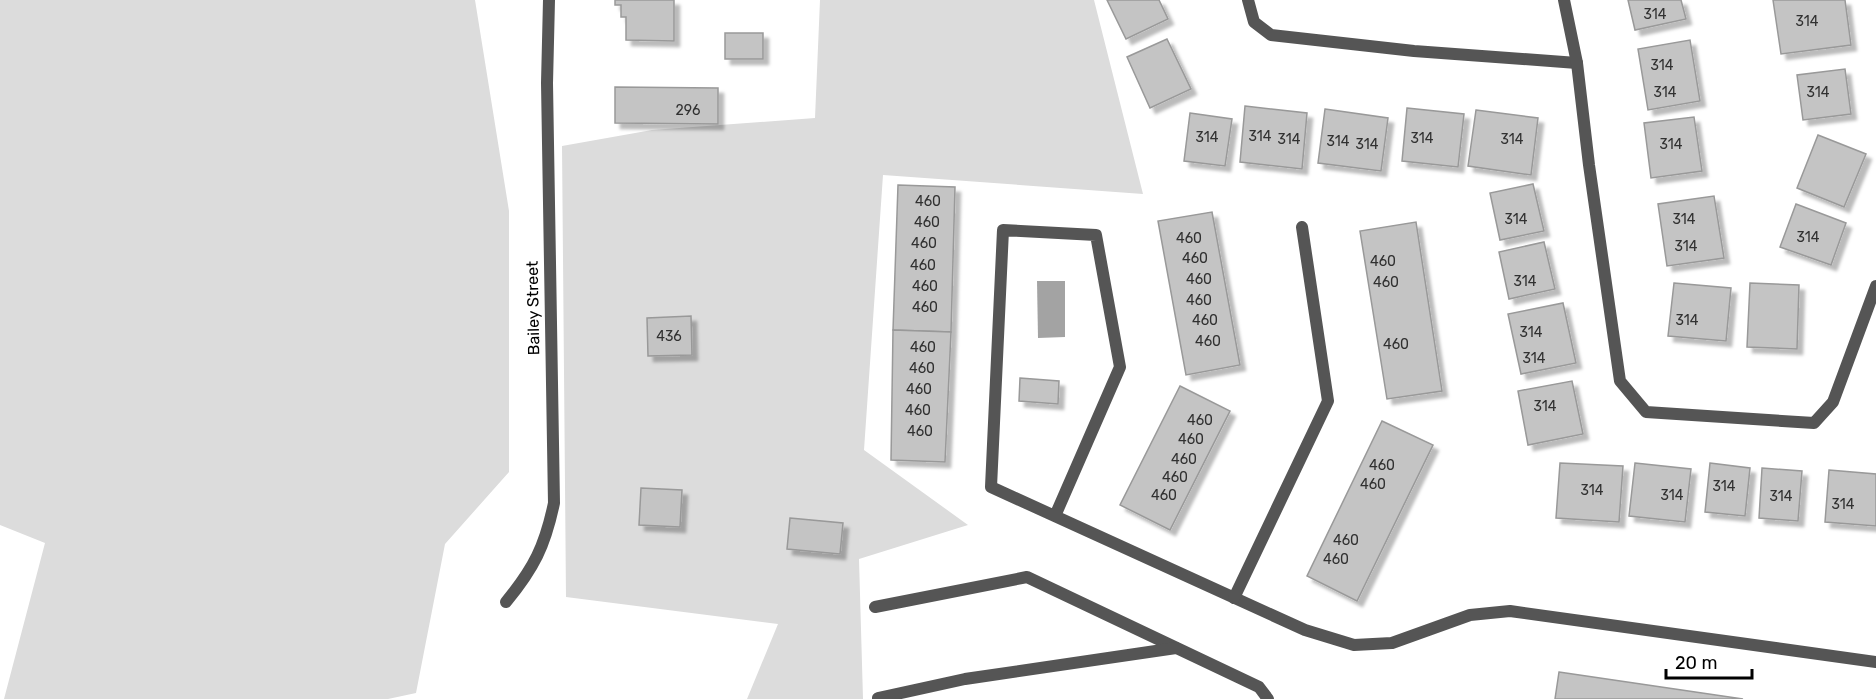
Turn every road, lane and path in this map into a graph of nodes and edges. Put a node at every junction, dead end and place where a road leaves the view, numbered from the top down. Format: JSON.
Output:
{"nodes":[{"id":1,"x":549,"y":0,"type":"edge"},
{"id":2,"x":1248,"y":0,"type":"edge"},
{"id":3,"x":1564,"y":0,"type":"edge"},
{"id":4,"x":1577,"y":63,"type":"junction"},
{"id":5,"x":1302,"y":227,"type":"dead end"},
{"id":6,"x":1876,"y":286,"type":"edge"},
{"id":7,"x":1055,"y":516,"type":"junction"},
{"id":8,"x":1234,"y":598,"type":"junction"},
{"id":9,"x":507,"y":602,"type":"dead end"},
{"id":10,"x":875,"y":607,"type":"dead end"},
{"id":11,"x":1177,"y":648,"type":"junction"},
{"id":12,"x":1876,"y":662,"type":"edge"},
{"id":13,"x":878,"y":698,"type":"edge"},
{"id":14,"x":1268,"y":699,"type":"edge"}],
"edges":[{"from":1,"to":9,"type":"street","name":"Bailey Street"},
{"from":2,"to":4,"type":"street"},
{"from":3,"to":4,"type":"street"},
{"from":4,"to":6,"type":"street"},
{"from":5,"to":8,"type":"street"},
{"from":7,"to":7,"type":"street"},
{"from":7,"to":8,"type":"street"},
{"from":8,"to":12,"type":"street"},
{"from":10,"to":11,"type":"street"},
{"from":11,"to":13,"type":"street"},
{"from":11,"to":14,"type":"street"}]}
